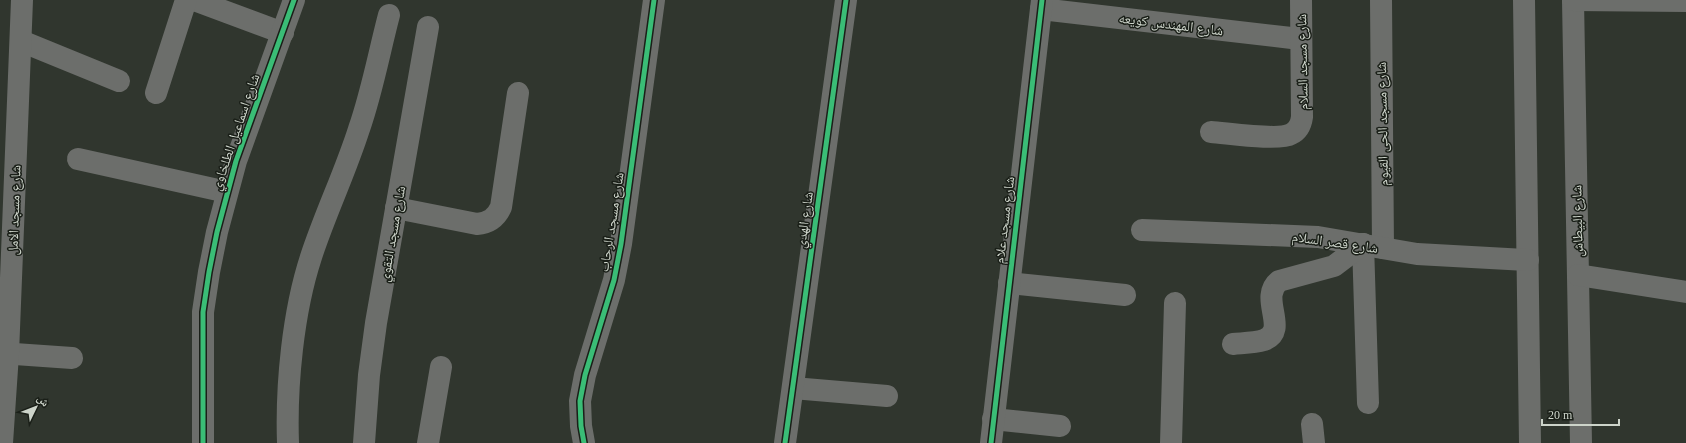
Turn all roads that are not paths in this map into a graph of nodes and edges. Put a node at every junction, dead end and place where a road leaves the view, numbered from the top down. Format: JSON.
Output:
{"nodes":[{"id":1,"x":22,"y":0,"type":"edge"},
{"id":2,"x":186,"y":0,"type":"edge"},
{"id":3,"x":194,"y":0,"type":"edge"},
{"id":4,"x":294,"y":0,"type":"edge"},
{"id":5,"x":654,"y":0,"type":"edge"},
{"id":6,"x":846,"y":0,"type":"edge"},
{"id":7,"x":1301,"y":0,"type":"edge"},
{"id":8,"x":1381,"y":0,"type":"edge"},
{"id":9,"x":1524,"y":0,"type":"edge"},
{"id":10,"x":1573,"y":0,"type":"edge"},
{"id":11,"x":1686,"y":1,"type":"edge"},
{"id":12,"x":1042,"y":4,"type":"edge"},
{"id":13,"x":389,"y":15,"type":"dead end"},
{"id":14,"x":428,"y":27,"type":"dead end"},
{"id":15,"x":283,"y":33,"type":"junction"},
{"id":16,"x":1300,"y":39,"type":"junction"},
{"id":17,"x":21,"y":41,"type":"junction"},
{"id":18,"x":119,"y":81,"type":"dead end"},
{"id":19,"x":156,"y":93,"type":"dead end"},
{"id":20,"x":518,"y":93,"type":"dead end"},
{"id":21,"x":1211,"y":132,"type":"dead end"},
{"id":22,"x":78,"y":159,"type":"dead end"},
{"id":23,"x":227,"y":192,"type":"junction"},
{"id":24,"x":396,"y":208,"type":"junction"},
{"id":25,"x":1142,"y":230,"type":"dead end"},
{"id":26,"x":1373,"y":246,"type":"junction"},
{"id":27,"x":1528,"y":260,"type":"junction"},
{"id":28,"x":1578,"y":275,"type":"junction"},
{"id":29,"x":1009,"y":283,"type":"junction"},
{"id":30,"x":1686,"y":292,"type":"edge"},
{"id":31,"x":1125,"y":295,"type":"dead end"},
{"id":32,"x":1175,"y":303,"type":"dead end"},
{"id":33,"x":1233,"y":344,"type":"dead end"},
{"id":34,"x":4,"y":353,"type":"edge"},
{"id":35,"x":72,"y":358,"type":"dead end"},
{"id":36,"x":441,"y":367,"type":"dead end"},
{"id":37,"x":793,"y":388,"type":"junction"},
{"id":38,"x":887,"y":396,"type":"dead end"},
{"id":39,"x":1368,"y":403,"type":"dead end"},
{"id":40,"x":993,"y":419,"type":"junction"},
{"id":41,"x":1060,"y":426,"type":"dead end"},
{"id":42,"x":2,"y":443,"type":"edge"},
{"id":43,"x":203,"y":443,"type":"edge"},
{"id":44,"x":288,"y":443,"type":"edge"},
{"id":45,"x":364,"y":443,"type":"edge"},
{"id":46,"x":428,"y":443,"type":"edge"},
{"id":47,"x":584,"y":443,"type":"edge"},
{"id":48,"x":785,"y":443,"type":"edge"},
{"id":49,"x":991,"y":443,"type":"edge"},
{"id":50,"x":1171,"y":443,"type":"edge"},
{"id":51,"x":1530,"y":443,"type":"edge"},
{"id":52,"x":1581,"y":443,"type":"edge"}],
"edges":[{"from":1,"to":17,"type":"street","name":"شارع مسجد الامل"},
{"from":2,"to":19,"type":"street"},
{"from":3,"to":15,"type":"street"},
{"from":4,"to":15,"type":"street","name":"شارع اسماعيل الطلخاوي"},
{"from":5,"to":47,"type":"street","name":"شارع مسجد الرحاب"},
{"from":6,"to":37,"type":"street","name":"شارع الهدي"},
{"from":7,"to":16,"type":"street","name":"شارع مسجد السلام"},
{"from":8,"to":26,"type":"street","name":"شارع مسجد الحى القيوم"},
{"from":9,"to":27,"type":"street"},
{"from":10,"to":11,"type":"street"},
{"from":10,"to":28,"type":"street","name":"شارع البيطاش"},
{"from":12,"to":16,"type":"street","name":"شارع المهندس كويعه"},
{"from":12,"to":29,"type":"street","name":"شارع مسجد علام"},
{"from":13,"to":44,"type":"street"},
{"from":14,"to":24,"type":"street","name":"شارع مسجد التقوي"},
{"from":15,"to":23,"type":"street","name":"شارع اسماعيل الطلخاوي"},
{"from":16,"to":21,"type":"street","name":"شارع مسجد السلام"},
{"from":17,"to":18,"type":"street"},
{"from":17,"to":34,"type":"street","name":"شارع مسجد الامل"},
{"from":20,"to":24,"type":"street"},
{"from":22,"to":23,"type":"street"},
{"from":23,"to":43,"type":"street","name":"شارع اسماعيل الطلخاوي"},
{"from":24,"to":45,"type":"street","name":"شارع مسجد التقوي"},
{"from":25,"to":26,"type":"street","name":"شارع قصر السلام"},
{"from":26,"to":27,"type":"street","name":"شارع قصر السلام"},
{"from":26,"to":33,"type":"street"},
{"from":26,"to":39,"type":"street","name":"شارع مسجد الحى القيوم"},
{"from":27,"to":51,"type":"street"},
{"from":28,"to":30,"type":"street"},
{"from":28,"to":52,"type":"street","name":"شارع البيطاش"},
{"from":29,"to":31,"type":"street"},
{"from":29,"to":40,"type":"street","name":"شارع مسجد علام"},
{"from":32,"to":50,"type":"street"},
{"from":34,"to":35,"type":"street"},
{"from":34,"to":42,"type":"street","name":"شارع مسجد الامل"},
{"from":36,"to":46,"type":"street"},
{"from":37,"to":38,"type":"street"},
{"from":37,"to":48,"type":"street","name":"شارع الهدي"},
{"from":40,"to":41,"type":"street"},
{"from":40,"to":49,"type":"street","name":"شارع مسجد علام"}]}
